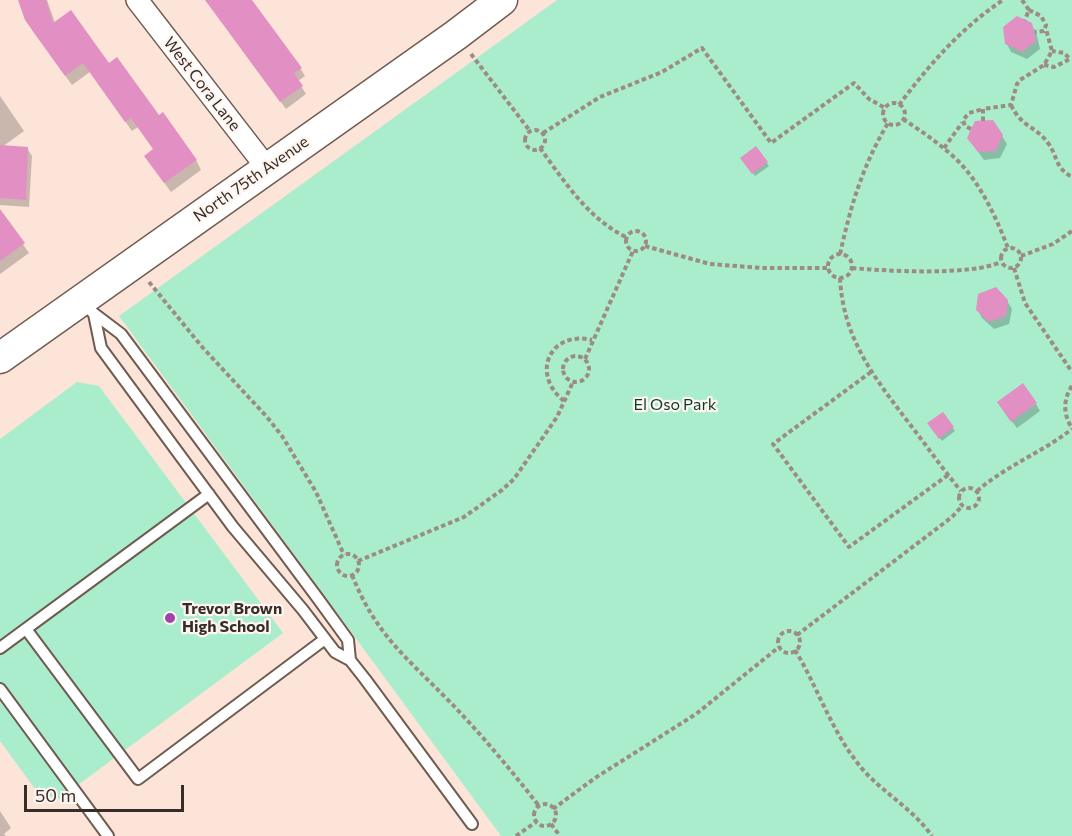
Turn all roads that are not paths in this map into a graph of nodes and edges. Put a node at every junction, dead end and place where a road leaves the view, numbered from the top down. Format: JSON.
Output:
{"nodes":[{"id":1,"x":137,"y":0,"type":"edge"},
{"id":2,"x":502,"y":0,"type":"edge"},
{"id":3,"x":267,"y":168,"type":"junction"},
{"id":4,"x":88,"y":307,"type":"junction"},
{"id":5,"x":0,"y":358,"type":"edge"},
{"id":6,"x":209,"y":494,"type":"junction"},
{"id":7,"x":26,"y":629,"type":"junction"},
{"id":8,"x":325,"y":639,"type":"junction"},
{"id":9,"x":0,"y":648,"type":"edge"},
{"id":10,"x":350,"y":660,"type":"junction"},
{"id":11,"x":0,"y":689,"type":"edge"},
{"id":12,"x":472,"y":824,"type":"dead end"},
{"id":13,"x":108,"y":836,"type":"edge"}],
"edges":[{"from":1,"to":3,"type":"street","name":"West Cora Lane"},
{"from":2,"to":3,"type":"main road","name":"North 75th Avenue"},
{"from":3,"to":4,"type":"main road","name":"North 75th Avenue"},
{"from":4,"to":5,"type":"main road","name":"North 75th Avenue"},
{"from":4,"to":6,"type":"lane"},
{"from":4,"to":10,"type":"lane"},
{"from":6,"to":7,"type":"lane"},
{"from":6,"to":8,"type":"lane"},
{"from":7,"to":8,"type":"lane"},
{"from":7,"to":9,"type":"lane"},
{"from":8,"to":10,"type":"lane"},
{"from":10,"to":12,"type":"lane"},
{"from":11,"to":13,"type":"lane"}]}
